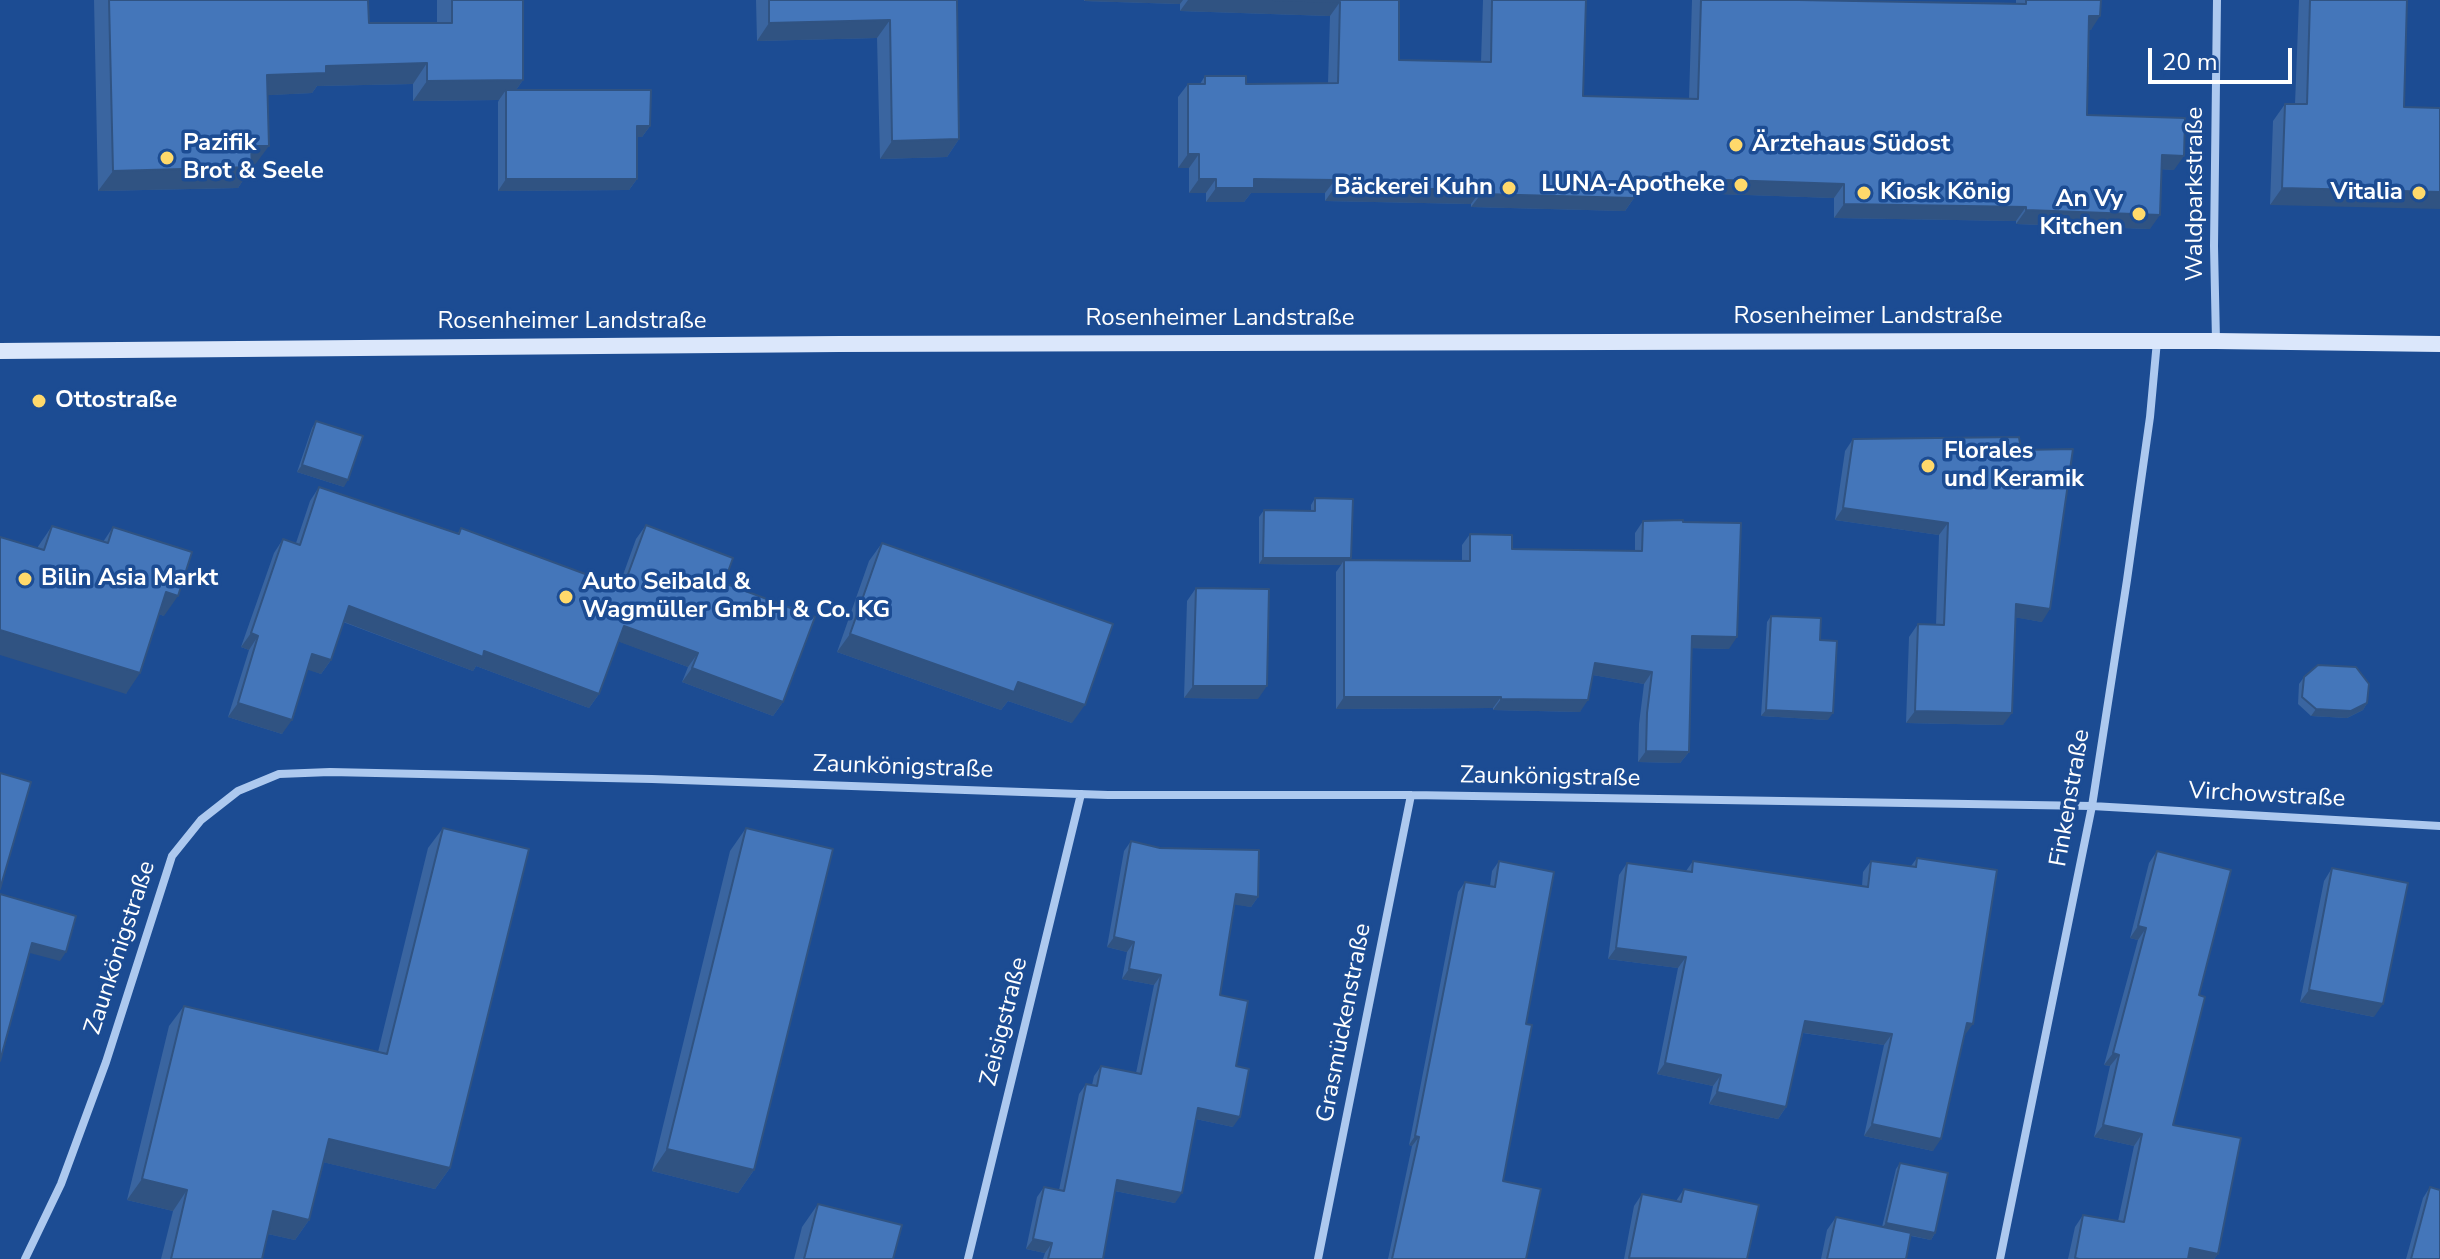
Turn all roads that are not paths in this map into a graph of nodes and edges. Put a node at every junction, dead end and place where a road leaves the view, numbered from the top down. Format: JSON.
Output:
{"nodes":[{"id":1,"x":2217,"y":0,"type":"edge"},
{"id":2,"x":2157,"y":340,"type":"junction"},
{"id":3,"x":2216,"y":341,"type":"junction"},
{"id":4,"x":2440,"y":344,"type":"edge"},
{"id":5,"x":0,"y":351,"type":"edge"},
{"id":6,"x":1081,"y":794,"type":"junction"},
{"id":7,"x":1411,"y":795,"type":"junction"},
{"id":8,"x":2092,"y":806,"type":"junction"},
{"id":9,"x":2440,"y":826,"type":"edge"},
{"id":10,"x":25,"y":1259,"type":"edge"},
{"id":11,"x":968,"y":1259,"type":"edge"},
{"id":12,"x":1318,"y":1259,"type":"edge"},
{"id":13,"x":2000,"y":1259,"type":"edge"}],
"edges":[{"from":1,"to":3,"type":"street","name":"Waldparkstraße"},
{"from":2,"to":3,"type":"main road","name":"Rosenheimer Landstraße"},
{"from":2,"to":5,"type":"main road","name":"Rosenheimer Landstraße"},
{"from":2,"to":8,"type":"street","name":"Finkenstraße"},
{"from":3,"to":4,"type":"main road","name":"Rosenheimer Landstraße"},
{"from":6,"to":7,"type":"street","name":"Zaunkönigstraße"},
{"from":6,"to":10,"type":"street","name":"Zaunkönigstraße"},
{"from":6,"to":11,"type":"street","name":"Zeisigstraße"},
{"from":7,"to":8,"type":"street","name":"Zaunkönigstraße"},
{"from":7,"to":12,"type":"street","name":"Grasmückenstraße"},
{"from":8,"to":9,"type":"street","name":"Virchowstraße"},
{"from":8,"to":13,"type":"street","name":"Finkenstraße"}]}
